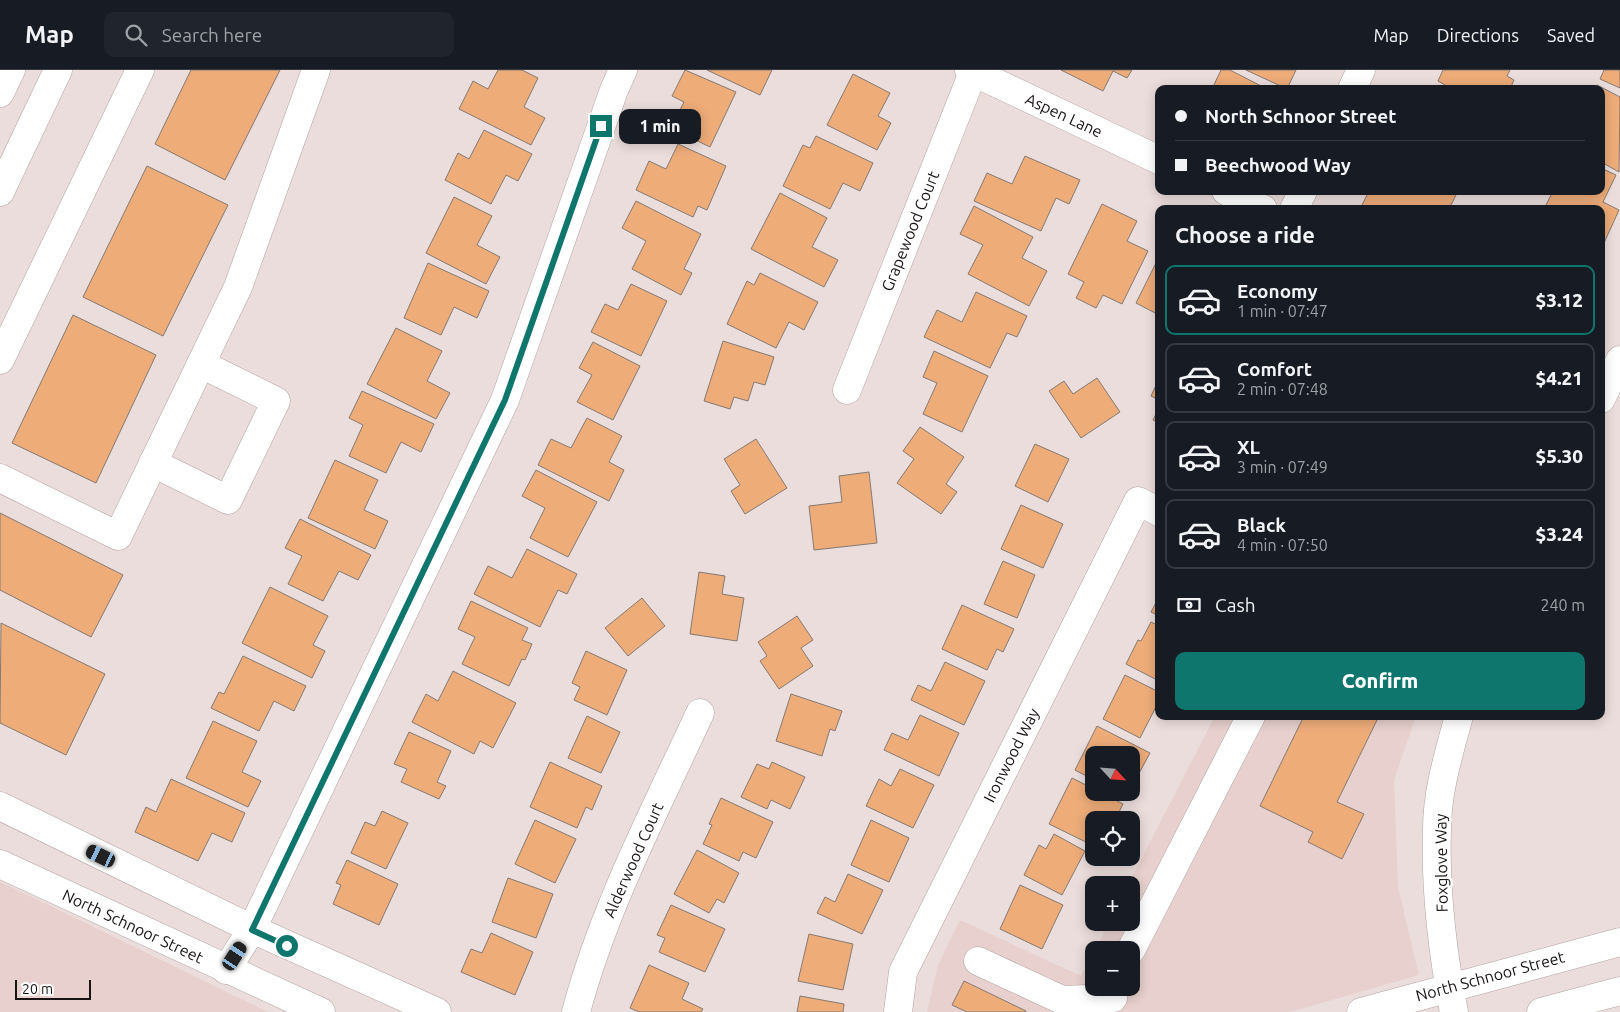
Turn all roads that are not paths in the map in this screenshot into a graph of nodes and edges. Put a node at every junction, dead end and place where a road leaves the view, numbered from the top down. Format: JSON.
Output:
{"nodes":[{"id":1,"x":11,"y":70,"type":"edge"},
{"id":2,"x":58,"y":70,"type":"edge"},
{"id":3,"x":140,"y":70,"type":"edge"},
{"id":4,"x":316,"y":70,"type":"edge"},
{"id":5,"x":623,"y":70,"type":"edge"},
{"id":6,"x":1361,"y":70,"type":"edge"},
{"id":7,"x":972,"y":71,"type":"edge"},
{"id":8,"x":1354,"y":85,"type":"edge"},
{"id":9,"x":0,"y":94,"type":"edge"},
{"id":10,"x":1155,"y":158,"type":"edge"},
{"id":11,"x":0,"y":192,"type":"edge"},
{"id":12,"x":1234,"y":195,"type":"edge"},
{"id":13,"x":1255,"y":205,"type":"edge"},
{"id":14,"x":0,"y":360,"type":"edge"},
{"id":15,"x":201,"y":364,"type":"junction"},
{"id":16,"x":847,"y":390,"type":"dead end"},
{"id":17,"x":153,"y":463,"type":"junction"},
{"id":18,"x":0,"y":478,"type":"edge"},
{"id":19,"x":1148,"y":507,"type":"edge"},
{"id":20,"x":700,"y":713,"type":"dead end"},
{"id":21,"x":1249,"y":720,"type":"edge"},
{"id":22,"x":1458,"y":720,"type":"edge"},
{"id":23,"x":0,"y":806,"type":"edge"},
{"id":24,"x":1,"y":868,"type":"edge"},
{"id":25,"x":252,"y":930,"type":"junction"},
{"id":26,"x":1136,"y":941,"type":"edge"},
{"id":27,"x":1620,"y":942,"type":"edge"},
{"id":28,"x":978,"y":961,"type":"dead end"},
{"id":29,"x":226,"y":970,"type":"junction"},
{"id":30,"x":1620,"y":991,"type":"edge"},
{"id":31,"x":1115,"y":999,"type":"edge"},
{"id":32,"x":1452,"y":999,"type":"edge"},
{"id":33,"x":431,"y":1011,"type":"edge"},
{"id":34,"x":321,"y":1012,"type":"edge"},
{"id":35,"x":576,"y":1012,"type":"edge"},
{"id":36,"x":898,"y":1012,"type":"edge"},
{"id":37,"x":1361,"y":1012,"type":"edge"},
{"id":38,"x":1541,"y":1012,"type":"edge"}],
"edges":[{"from":1,"to":9,"type":"street"},
{"from":2,"to":11,"type":"street"},
{"from":3,"to":14,"type":"street"},
{"from":4,"to":15,"type":"street"},
{"from":5,"to":25,"type":"street"},
{"from":6,"to":8,"type":"street"},
{"from":7,"to":10,"type":"street","name":"Aspen Lane"},
{"from":7,"to":16,"type":"street","name":"Grapewood Court"},
{"from":12,"to":13,"type":"street"},
{"from":15,"to":17,"type":"street"},
{"from":15,"to":17,"type":"street"},
{"from":17,"to":18,"type":"street"},
{"from":19,"to":36,"type":"street","name":"Ironwood Way"},
{"from":20,"to":35,"type":"street","name":"Alderwood Court"},
{"from":21,"to":26,"type":"street"},
{"from":22,"to":32,"type":"street","name":"Foxglove Way"},
{"from":23,"to":25,"type":"street"},
{"from":24,"to":29,"type":"street","name":"North Schnoor Street"},
{"from":25,"to":29,"type":"street"},
{"from":25,"to":33,"type":"street"},
{"from":27,"to":32,"type":"street","name":"North Schnoor Street"},
{"from":28,"to":31,"type":"street"},
{"from":29,"to":34,"type":"street","name":"North Schnoor Street"},
{"from":30,"to":38,"type":"street"},
{"from":32,"to":37,"type":"street","name":"North Schnoor Street"}]}
